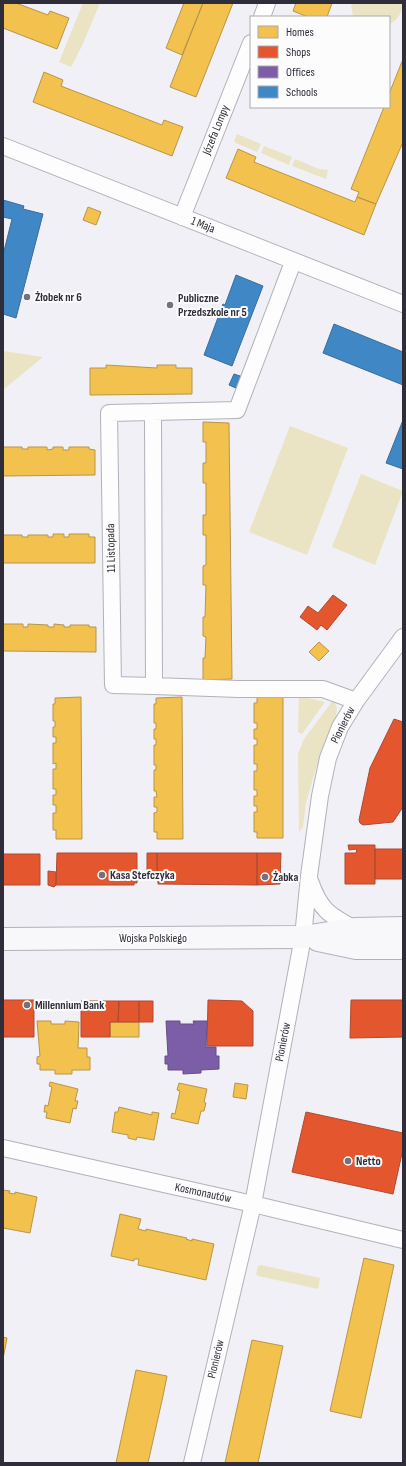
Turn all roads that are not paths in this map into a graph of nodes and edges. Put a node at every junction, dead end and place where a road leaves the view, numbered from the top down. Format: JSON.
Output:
{"nodes":[{"id":1,"x":267,"y":3,"type":"edge"},
{"id":2,"x":262,"y":16,"type":"edge"},
{"id":3,"x":250,"y":46,"type":"edge"},
{"id":4,"x":3,"y":146,"type":"edge"},
{"id":5,"x":182,"y":217,"type":"junction"},
{"id":6,"x":293,"y":262,"type":"junction"},
{"id":7,"x":403,"y":304,"type":"edge"},
{"id":8,"x":153,"y":412,"type":"junction"},
{"id":9,"x":403,"y":637,"type":"edge"},
{"id":10,"x":154,"y":686,"type":"junction"},
{"id":11,"x":356,"y":701,"type":"junction"},
{"id":12,"x":309,"y":876,"type":"junction"},
{"id":13,"x":403,"y":928,"type":"edge"},
{"id":14,"x":355,"y":929,"type":"junction"},
{"id":15,"x":303,"y":937,"type":"junction"},
{"id":16,"x":3,"y":939,"type":"edge"},
{"id":17,"x":403,"y":948,"type":"edge"},
{"id":18,"x":3,"y":1148,"type":"edge"},
{"id":19,"x":253,"y":1204,"type":"junction"},
{"id":20,"x":403,"y":1240,"type":"edge"},
{"id":21,"x":192,"y":1463,"type":"edge"}],
"edges":[{"from":1,"to":2,"type":"street"},
{"from":3,"to":5,"type":"street","name":"Józefa Lompy"},
{"from":4,"to":5,"type":"street","name":"1 Maja"},
{"from":5,"to":6,"type":"street","name":"1 Maja"},
{"from":6,"to":7,"type":"street","name":"1 Maja"},
{"from":6,"to":8,"type":"street","name":"11 Listopada"},
{"from":8,"to":10,"type":"street"},
{"from":8,"to":10,"type":"street","name":"11 Listopada"},
{"from":9,"to":11,"type":"street","name":"Pionierów"},
{"from":10,"to":11,"type":"street","name":"11 Listopada"},
{"from":11,"to":12,"type":"street","name":"Pionierów"},
{"from":12,"to":14,"type":"street"},
{"from":12,"to":15,"type":"street","name":"Pionierów"},
{"from":13,"to":14,"type":"street","name":"Wojska Polskiego"},
{"from":14,"to":15,"type":"street","name":"Wojska Polskiego"},
{"from":15,"to":16,"type":"street","name":"Wojska Polskiego"},
{"from":15,"to":17,"type":"street","name":"Wojska Polskiego"},
{"from":15,"to":19,"type":"street","name":"Pionierów"},
{"from":18,"to":19,"type":"street","name":"Kosmonautów"},
{"from":19,"to":20,"type":"street","name":"Kosmonautów"},
{"from":19,"to":21,"type":"street","name":"Pionierów"}]}
